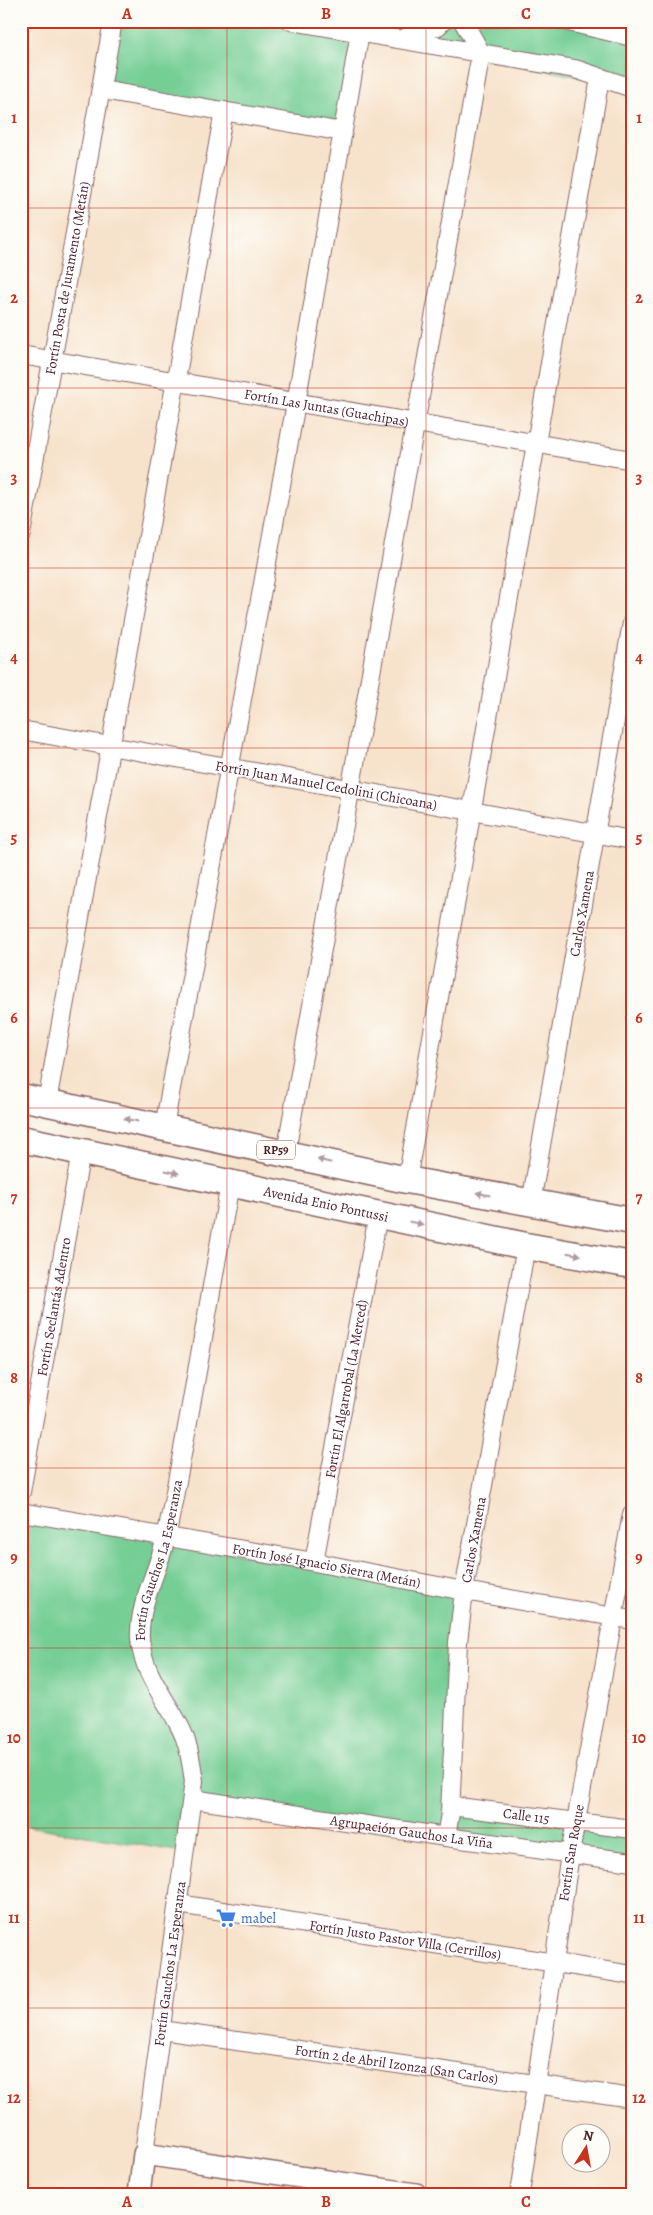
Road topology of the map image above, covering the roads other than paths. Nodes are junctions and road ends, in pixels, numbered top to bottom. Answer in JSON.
{"nodes":[{"id":1,"x":113,"y":21,"type":"edge"},
{"id":2,"x":291,"y":21,"type":"edge"},
{"id":3,"x":443,"y":21,"type":"edge"},
{"id":4,"x":463,"y":21,"type":"edge"},
{"id":5,"x":565,"y":21,"type":"edge"},
{"id":6,"x":360,"y":32,"type":"junction"},
{"id":7,"x":632,"y":37,"type":"edge"},
{"id":8,"x":402,"y":38,"type":"junction"},
{"id":9,"x":481,"y":53,"type":"junction"},
{"id":10,"x":600,"y":78,"type":"junction"},
{"id":11,"x":632,"y":88,"type":"edge"},
{"id":12,"x":102,"y":90,"type":"junction"},
{"id":13,"x":224,"y":111,"type":"junction"},
{"id":14,"x":343,"y":132,"type":"junction"},
{"id":15,"x":21,"y":355,"type":"edge"},
{"id":16,"x":53,"y":360,"type":"junction"},
{"id":17,"x":176,"y":383,"type":"junction"},
{"id":18,"x":296,"y":403,"type":"junction"},
{"id":19,"x":416,"y":424,"type":"junction"},
{"id":20,"x":536,"y":444,"type":"junction"},
{"id":21,"x":632,"y":460,"type":"edge"},
{"id":22,"x":21,"y":534,"type":"edge"},
{"id":23,"x":632,"y":623,"type":"edge"},
{"id":24,"x":21,"y":730,"type":"edge"},
{"id":25,"x":110,"y":745,"type":"junction"},
{"id":26,"x":229,"y":768,"type":"junction"},
{"id":27,"x":352,"y":790,"type":"junction"},
{"id":28,"x":471,"y":811,"type":"junction"},
{"id":29,"x":595,"y":834,"type":"junction"},
{"id":30,"x":632,"y":840,"type":"edge"},
{"id":31,"x":21,"y":1097,"type":"edge"},
{"id":32,"x":47,"y":1102,"type":"junction"},
{"id":33,"x":164,"y":1127,"type":"junction"},
{"id":34,"x":21,"y":1139,"type":"edge"},
{"id":35,"x":81,"y":1152,"type":"junction"},
{"id":36,"x":286,"y":1152,"type":"junction"},
{"id":37,"x":407,"y":1180,"type":"junction"},
{"id":38,"x":230,"y":1184,"type":"junction"},
{"id":39,"x":531,"y":1203,"type":"junction"},
{"id":40,"x":378,"y":1215,"type":"junction"},
{"id":41,"x":632,"y":1221,"type":"edge"},
{"id":42,"x":526,"y":1246,"type":"junction"},
{"id":43,"x":632,"y":1265,"type":"edge"},
{"id":44,"x":21,"y":1492,"type":"edge"},
{"id":45,"x":21,"y":1512,"type":"edge"},
{"id":46,"x":632,"y":1514,"type":"edge"},
{"id":47,"x":167,"y":1536,"type":"junction"},
{"id":48,"x":314,"y":1562,"type":"junction"},
{"id":49,"x":464,"y":1591,"type":"junction"},
{"id":50,"x":614,"y":1616,"type":"junction"},
{"id":51,"x":632,"y":1620,"type":"edge"},
{"id":52,"x":192,"y":1799,"type":"junction"},
{"id":53,"x":451,"y":1806,"type":"junction"},
{"id":54,"x":576,"y":1821,"type":"junction"},
{"id":55,"x":632,"y":1829,"type":"edge"},
{"id":56,"x":446,"y":1838,"type":"junction"},
{"id":57,"x":570,"y":1854,"type":"junction"},
{"id":58,"x":632,"y":1862,"type":"edge"},
{"id":59,"x":178,"y":1904,"type":"junction"},
{"id":60,"x":553,"y":1962,"type":"junction"},
{"id":61,"x":632,"y":1975,"type":"edge"},
{"id":62,"x":160,"y":2030,"type":"junction"},
{"id":63,"x":536,"y":2083,"type":"junction"},
{"id":64,"x":632,"y":2098,"type":"edge"},
{"id":65,"x":144,"y":2154,"type":"junction"},
{"id":66,"x":139,"y":2194,"type":"edge"},
{"id":67,"x":416,"y":2194,"type":"edge"},
{"id":68,"x":520,"y":2194,"type":"edge"}],
"edges":[{"from":1,"to":12,"type":"street","name":"Fortín Posta de Juramento (Metán)"},
{"from":2,"to":6,"type":"street"},
{"from":3,"to":8,"type":"street"},
{"from":4,"to":9,"type":"street"},
{"from":5,"to":7,"type":"street"},
{"from":6,"to":8,"type":"street"},
{"from":6,"to":14,"type":"street"},
{"from":8,"to":9,"type":"street"},
{"from":9,"to":10,"type":"street"},
{"from":9,"to":19,"type":"street"},
{"from":10,"to":11,"type":"street"},
{"from":10,"to":20,"type":"street"},
{"from":12,"to":13,"type":"street"},
{"from":12,"to":16,"type":"street","name":"Fortín Posta de Juramento (Metán)"},
{"from":13,"to":14,"type":"street"},
{"from":13,"to":17,"type":"street"},
{"from":14,"to":18,"type":"street"},
{"from":15,"to":16,"type":"street","name":"Fortín Las Juntas (Guachipas)"},
{"from":16,"to":17,"type":"street","name":"Fortín Las Juntas (Guachipas)"},
{"from":16,"to":22,"type":"street","name":"Fortín Posta de Juramento (Metán)"},
{"from":17,"to":18,"type":"street","name":"Fortín Las Juntas (Guachipas)"},
{"from":17,"to":25,"type":"street"},
{"from":18,"to":19,"type":"street","name":"Fortín Las Juntas (Guachipas)"},
{"from":18,"to":26,"type":"street"},
{"from":19,"to":20,"type":"street","name":"Fortín Las Juntas (Guachipas)"},
{"from":19,"to":27,"type":"street"},
{"from":20,"to":21,"type":"street","name":"Fortín Las Juntas (Guachipas)"},
{"from":20,"to":28,"type":"street"},
{"from":23,"to":29,"type":"street","name":"Carlos Xamena"},
{"from":24,"to":25,"type":"street","name":"Fortín Juan Manuel Cedolini (Chicoana)"},
{"from":25,"to":26,"type":"street","name":"Fortín Juan Manuel Cedolini (Chicoana)"},
{"from":25,"to":32,"type":"street"},
{"from":26,"to":27,"type":"street","name":"Fortín Juan Manuel Cedolini (Chicoana)"},
{"from":26,"to":33,"type":"street"},
{"from":27,"to":28,"type":"street","name":"Fortín Juan Manuel Cedolini (Chicoana)"},
{"from":27,"to":36,"type":"street"},
{"from":28,"to":29,"type":"street","name":"Fortín Juan Manuel Cedolini (Chicoana)"},
{"from":28,"to":37,"type":"street"},
{"from":29,"to":30,"type":"street","name":"Fortín Juan Manuel Cedolini (Chicoana)"},
{"from":29,"to":39,"type":"street","name":"Carlos Xamena"},
{"from":31,"to":32,"type":"main road","number":"RP59"},
{"from":33,"to":32,"type":"main road","number":"RP59","one_way":true},
{"from":33,"to":36,"type":"main road","number":"RP59"},
{"from":34,"to":35,"type":"main road","name":"Avenida Enio Pontussi"},
{"from":35,"to":38,"type":"main road","name":"Avenida Enio Pontussi","one_way":true},
{"from":35,"to":44,"type":"street","name":"Fortín Seclantás Adentro"},
{"from":37,"to":36,"type":"main road","number":"RP59","one_way":true},
{"from":39,"to":37,"type":"main road","number":"RP59","one_way":true},
{"from":38,"to":40,"type":"main road","name":"Avenida Enio Pontussi"},
{"from":38,"to":47,"type":"street","name":"Fortín Gauchos La Esperanza"},
{"from":39,"to":41,"type":"main road","number":"RP59"},
{"from":40,"to":42,"type":"main road","name":"Avenida Enio Pontussi","one_way":true},
{"from":40,"to":48,"type":"street","name":"Fortín El Algarrobal (La Merced)"},
{"from":42,"to":43,"type":"main road","name":"Avenida Enio Pontussi","one_way":true},
{"from":42,"to":49,"type":"street","name":"Carlos Xamena"},
{"from":45,"to":47,"type":"street","name":"Fortín José Ignacio Sierra (Metán)"},
{"from":46,"to":50,"type":"street","name":"Fortín San Roque"},
{"from":47,"to":48,"type":"street","name":"Fortín José Ignacio Sierra (Metán)"},
{"from":47,"to":52,"type":"street","name":"Fortín Gauchos La Esperanza"},
{"from":48,"to":49,"type":"street","name":"Fortín José Ignacio Sierra (Metán)"},
{"from":49,"to":50,"type":"street","name":"Fortín José Ignacio Sierra (Metán)"},
{"from":49,"to":53,"type":"street","name":"Carlos Xamena"},
{"from":50,"to":51,"type":"street","name":"Fortín José Ignacio Sierra (Metán)"},
{"from":50,"to":54,"type":"street","name":"Fortín San Roque"},
{"from":52,"to":56,"type":"street","name":"Agrupación Gauchos La Viña"},
{"from":52,"to":59,"type":"street","name":"Fortín Gauchos La Esperanza"},
{"from":53,"to":54,"type":"street","name":"Calle 115"},
{"from":53,"to":56,"type":"street","name":"Carlos Xamena"},
{"from":54,"to":55,"type":"street","name":"Calle 115"},
{"from":54,"to":57,"type":"street","name":"Fortín San Roque"},
{"from":56,"to":57,"type":"street","name":"Agrupación Gauchos La Viña"},
{"from":57,"to":58,"type":"street","name":"Agrupación Gauchos La Viña"},
{"from":57,"to":60,"type":"street","name":"Fortín San Roque"},
{"from":59,"to":60,"type":"street","name":"Fortín Justo Pastor Villa (Cerrillos)"},
{"from":59,"to":62,"type":"street","name":"Fortín Gauchos La Esperanza"},
{"from":60,"to":61,"type":"street","name":"Fortín Justo Pastor Villa (Cerrillos)"},
{"from":60,"to":63,"type":"street","name":"Fortín San Roque"},
{"from":62,"to":63,"type":"street","name":"Fortín 2 de Abril Izonza (San Carlos)"},
{"from":62,"to":65,"type":"street","name":"Fortín Gauchos La Esperanza"},
{"from":63,"to":64,"type":"street","name":"Fortín 2 de Abril Izonza (San Carlos)"},
{"from":63,"to":68,"type":"street","name":"Fortín San Roque"},
{"from":65,"to":66,"type":"street","name":"Fortín Gauchos La Esperanza"},
{"from":65,"to":67,"type":"street"}]}
